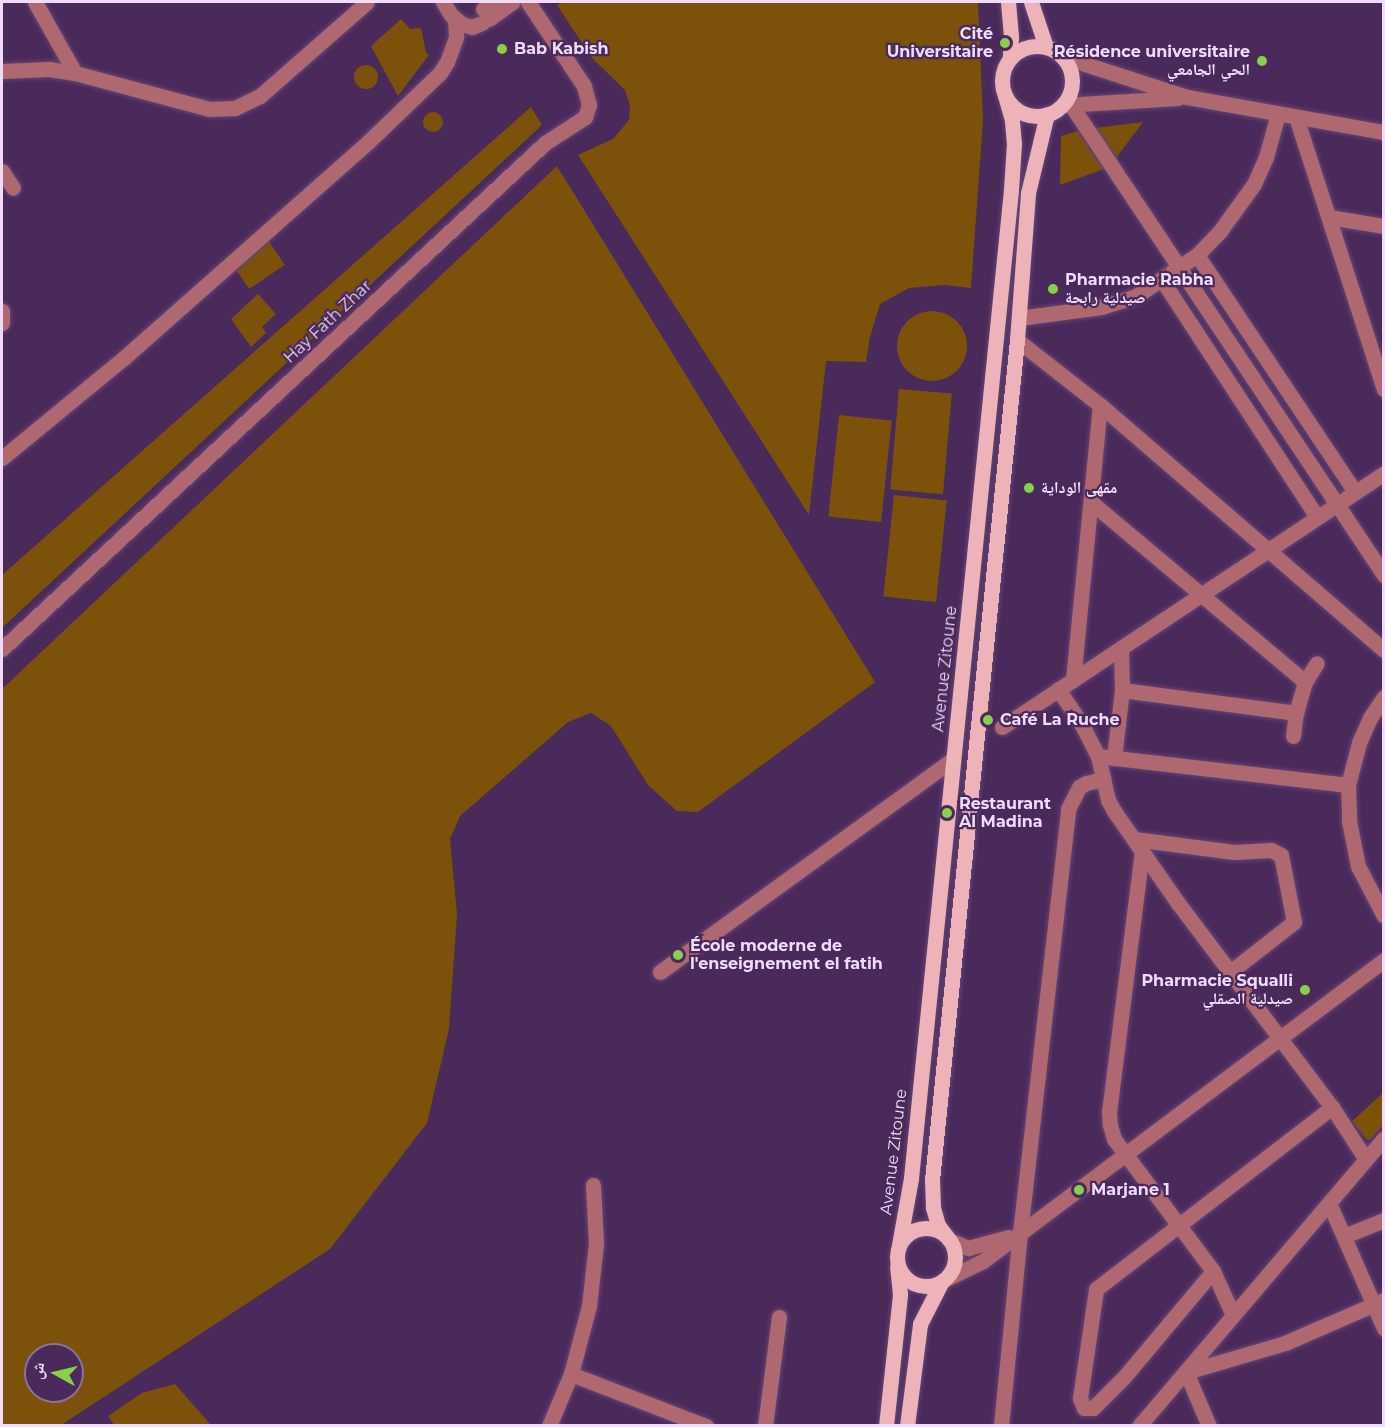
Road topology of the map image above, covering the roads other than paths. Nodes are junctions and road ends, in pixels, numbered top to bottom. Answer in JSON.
{"nodes":[{"id":1,"x":35,"y":2,"type":"edge"},
{"id":2,"x":367,"y":2,"type":"edge"},
{"id":3,"x":443,"y":2,"type":"edge"},
{"id":4,"x":506,"y":2,"type":"edge"},
{"id":5,"x":512,"y":2,"type":"edge"},
{"id":6,"x":528,"y":2,"type":"edge"},
{"id":7,"x":1008,"y":2,"type":"edge"},
{"id":8,"x":1031,"y":2,"type":"edge"},
{"id":9,"x":483,"y":16,"type":"junction"},
{"id":10,"x":455,"y":19,"type":"junction"},
{"id":11,"x":1046,"y":47,"type":"junction"},
{"id":12,"x":1063,"y":57,"type":"junction"},
{"id":13,"x":1010,"y":58,"type":"junction"},
{"id":14,"x":2,"y":70,"type":"edge"},
{"id":15,"x":75,"y":73,"type":"junction"},
{"id":16,"x":1005,"y":96,"type":"junction"},
{"id":17,"x":1187,"y":97,"type":"junction"},
{"id":18,"x":1067,"y":105,"type":"junction"},
{"id":19,"x":1047,"y":114,"type":"junction"},
{"id":20,"x":1278,"y":114,"type":"junction"},
{"id":21,"x":1296,"y":117,"type":"junction"},
{"id":22,"x":1383,"y":132,"type":"edge"},
{"id":23,"x":2,"y":171,"type":"edge"},
{"id":24,"x":13,"y":188,"type":"dead end"},
{"id":25,"x":1329,"y":217,"type":"junction"},
{"id":26,"x":1383,"y":226,"type":"edge"},
{"id":27,"x":1197,"y":255,"type":"junction"},
{"id":28,"x":1179,"y":269,"type":"junction"},
{"id":29,"x":1162,"y":280,"type":"junction"},
{"id":30,"x":2,"y":311,"type":"edge"},
{"id":31,"x":1019,"y":318,"type":"junction"},
{"id":32,"x":2,"y":323,"type":"edge"},
{"id":33,"x":1017,"y":340,"type":"junction"},
{"id":34,"x":1383,"y":389,"type":"edge"},
{"id":35,"x":1100,"y":405,"type":"junction"},
{"id":36,"x":2,"y":458,"type":"edge"},
{"id":37,"x":1383,"y":473,"type":"edge"},
{"id":38,"x":1355,"y":492,"type":"junction"},
{"id":39,"x":1092,"y":503,"type":"junction"},
{"id":40,"x":1336,"y":505,"type":"junction"},
{"id":41,"x":1317,"y":517,"type":"junction"},
{"id":42,"x":1268,"y":549,"type":"junction"},
{"id":43,"x":1383,"y":575,"type":"edge"},
{"id":44,"x":1201,"y":594,"type":"junction"},
{"id":45,"x":1121,"y":648,"type":"junction"},
{"id":46,"x":2,"y":649,"type":"edge"},
{"id":47,"x":1383,"y":650,"type":"edge"},
{"id":48,"x":1317,"y":663,"type":"dead end"},
{"id":49,"x":1073,"y":680,"type":"junction"},
{"id":50,"x":1305,"y":682,"type":"junction"},
{"id":51,"x":1058,"y":690,"type":"junction"},
{"id":52,"x":1122,"y":690,"type":"junction"},
{"id":53,"x":1383,"y":697,"type":"edge"},
{"id":54,"x":1296,"y":712,"type":"junction"},
{"id":55,"x":1002,"y":727,"type":"dead end"},
{"id":56,"x":1293,"y":736,"type":"dead end"},
{"id":57,"x":1098,"y":756,"type":"junction"},
{"id":58,"x":1114,"y":758,"type":"junction"},
{"id":59,"x":953,"y":759,"type":"junction"},
{"id":60,"x":1104,"y":779,"type":"junction"},
{"id":61,"x":1348,"y":785,"type":"junction"},
{"id":62,"x":1138,"y":845,"type":"junction"},
{"id":63,"x":1383,"y":916,"type":"edge"},
{"id":64,"x":1383,"y":960,"type":"edge"},
{"id":65,"x":660,"y":972,"type":"dead end"},
{"id":66,"x":1230,"y":972,"type":"junction"},
{"id":67,"x":1280,"y":1039,"type":"junction"},
{"id":68,"x":1332,"y":1107,"type":"junction"},
{"id":69,"x":1383,"y":1138,"type":"edge"},
{"id":70,"x":1127,"y":1155,"type":"junction"},
{"id":71,"x":1365,"y":1158,"type":"junction"},
{"id":72,"x":593,"y":1185,"type":"dead end"},
{"id":73,"x":1329,"y":1203,"type":"junction"},
{"id":74,"x":1383,"y":1220,"type":"edge"},
{"id":75,"x":1179,"y":1227,"type":"junction"},
{"id":76,"x":1020,"y":1233,"type":"junction"},
{"id":77,"x":1344,"y":1236,"type":"junction"},
{"id":78,"x":948,"y":1238,"type":"junction"},
{"id":79,"x":899,"y":1245,"type":"junction"},
{"id":80,"x":897,"y":1264,"type":"junction"},
{"id":81,"x":1213,"y":1271,"type":"junction"},
{"id":82,"x":942,"y":1281,"type":"junction"},
{"id":83,"x":1378,"y":1302,"type":"edge"},
{"id":84,"x":1233,"y":1315,"type":"junction"},
{"id":85,"x":779,"y":1317,"type":"dead end"},
{"id":86,"x":1383,"y":1328,"type":"edge"},
{"id":87,"x":1186,"y":1372,"type":"junction"},
{"id":88,"x":571,"y":1374,"type":"junction"},
{"id":89,"x":549,"y":1425,"type":"edge"},
{"id":90,"x":706,"y":1425,"type":"edge"},
{"id":91,"x":765,"y":1425,"type":"edge"},
{"id":92,"x":886,"y":1425,"type":"edge"},
{"id":93,"x":907,"y":1425,"type":"edge"},
{"id":94,"x":1001,"y":1425,"type":"edge"},
{"id":95,"x":1139,"y":1425,"type":"edge"},
{"id":96,"x":1209,"y":1425,"type":"edge"}],
"edges":[{"from":1,"to":15,"type":"street"},
{"from":2,"to":15,"type":"street"},
{"from":3,"to":10,"type":"street"},
{"from":4,"to":9,"type":"street"},
{"from":5,"to":9,"type":"street"},
{"from":6,"to":46,"type":"street","name":"Hay Fath Zhar"},
{"from":7,"to":13,"type":"main road"},
{"from":8,"to":11,"type":"main road"},
{"from":9,"to":10,"type":"street"},
{"from":10,"to":36,"type":"street"},
{"from":11,"to":12,"type":"main road"},
{"from":11,"to":13,"type":"main road"},
{"from":12,"to":17,"type":"street"},
{"from":12,"to":18,"type":"main road"},
{"from":13,"to":16,"type":"main road"},
{"from":14,"to":15,"type":"street"},
{"from":16,"to":19,"type":"main road"},
{"from":16,"to":59,"type":"main road","name":"Avenue Zitoune"},
{"from":17,"to":18,"type":"street"},
{"from":17,"to":20,"type":"street"},
{"from":18,"to":19,"type":"main road"},
{"from":18,"to":28,"type":"street"},
{"from":19,"to":31,"type":"main road"},
{"from":20,"to":21,"type":"street"},
{"from":20,"to":27,"type":"street"},
{"from":21,"to":22,"type":"street"},
{"from":21,"to":25,"type":"street"},
{"from":23,"to":24,"type":"street"},
{"from":25,"to":26,"type":"street"},
{"from":25,"to":34,"type":"street"},
{"from":27,"to":28,"type":"street"},
{"from":27,"to":38,"type":"street"},
{"from":28,"to":29,"type":"street"},
{"from":28,"to":40,"type":"street"},
{"from":29,"to":31,"type":"street"},
{"from":29,"to":41,"type":"street"},
{"from":30,"to":32,"type":"street"},
{"from":31,"to":33,"type":"main road"},
{"from":33,"to":35,"type":"street"},
{"from":33,"to":78,"type":"main road"},
{"from":35,"to":39,"type":"street"},
{"from":35,"to":42,"type":"street"},
{"from":37,"to":38,"type":"street"},
{"from":38,"to":40,"type":"street"},
{"from":39,"to":44,"type":"street"},
{"from":39,"to":49,"type":"street"},
{"from":40,"to":41,"type":"street"},
{"from":40,"to":43,"type":"street"},
{"from":41,"to":42,"type":"street"},
{"from":42,"to":44,"type":"street"},
{"from":42,"to":47,"type":"street"},
{"from":44,"to":45,"type":"street"},
{"from":44,"to":50,"type":"street"},
{"from":45,"to":49,"type":"street"},
{"from":45,"to":52,"type":"street"},
{"from":48,"to":50,"type":"street"},
{"from":49,"to":51,"type":"street"},
{"from":50,"to":54,"type":"street"},
{"from":51,"to":55,"type":"street"},
{"from":51,"to":57,"type":"street"},
{"from":52,"to":54,"type":"street"},
{"from":52,"to":58,"type":"street"},
{"from":53,"to":61,"type":"street"},
{"from":54,"to":56,"type":"street"},
{"from":57,"to":58,"type":"street"},
{"from":57,"to":60,"type":"street"},
{"from":58,"to":61,"type":"street"},
{"from":59,"to":65,"type":"street"},
{"from":59,"to":79,"type":"main road","name":"Avenue Zitoune"},
{"from":60,"to":62,"type":"street"},
{"from":60,"to":76,"type":"street"},
{"from":61,"to":63,"type":"street"},
{"from":62,"to":66,"type":"street"},
{"from":62,"to":66,"type":"street"},
{"from":62,"to":70,"type":"street"},
{"from":64,"to":67,"type":"street"},
{"from":66,"to":67,"type":"street"},
{"from":67,"to":68,"type":"street"},
{"from":67,"to":70,"type":"street"},
{"from":68,"to":71,"type":"street"},
{"from":68,"to":75,"type":"street"},
{"from":69,"to":71,"type":"street"},
{"from":70,"to":75,"type":"street"},
{"from":70,"to":76,"type":"street"},
{"from":71,"to":73,"type":"street"},
{"from":72,"to":88,"type":"street"},
{"from":73,"to":77,"type":"street"},
{"from":73,"to":84,"type":"street"},
{"from":74,"to":77,"type":"street"},
{"from":75,"to":81,"type":"street"},
{"from":75,"to":81,"type":"street"},
{"from":76,"to":78,"type":"street"},
{"from":76,"to":82,"type":"street"},
{"from":76,"to":94,"type":"street"},
{"from":77,"to":83,"type":"street"},
{"from":78,"to":79,"type":"main road"},
{"from":78,"to":82,"type":"main road"},
{"from":79,"to":80,"type":"main road"},
{"from":80,"to":82,"type":"main road"},
{"from":80,"to":92,"type":"main road"},
{"from":81,"to":84,"type":"street"},
{"from":82,"to":93,"type":"main road"},
{"from":83,"to":86,"type":"street"},
{"from":83,"to":87,"type":"street"},
{"from":84,"to":87,"type":"street"},
{"from":85,"to":91,"type":"street"},
{"from":87,"to":95,"type":"street"},
{"from":87,"to":96,"type":"street"},
{"from":88,"to":89,"type":"street"},
{"from":88,"to":90,"type":"street"}]}
